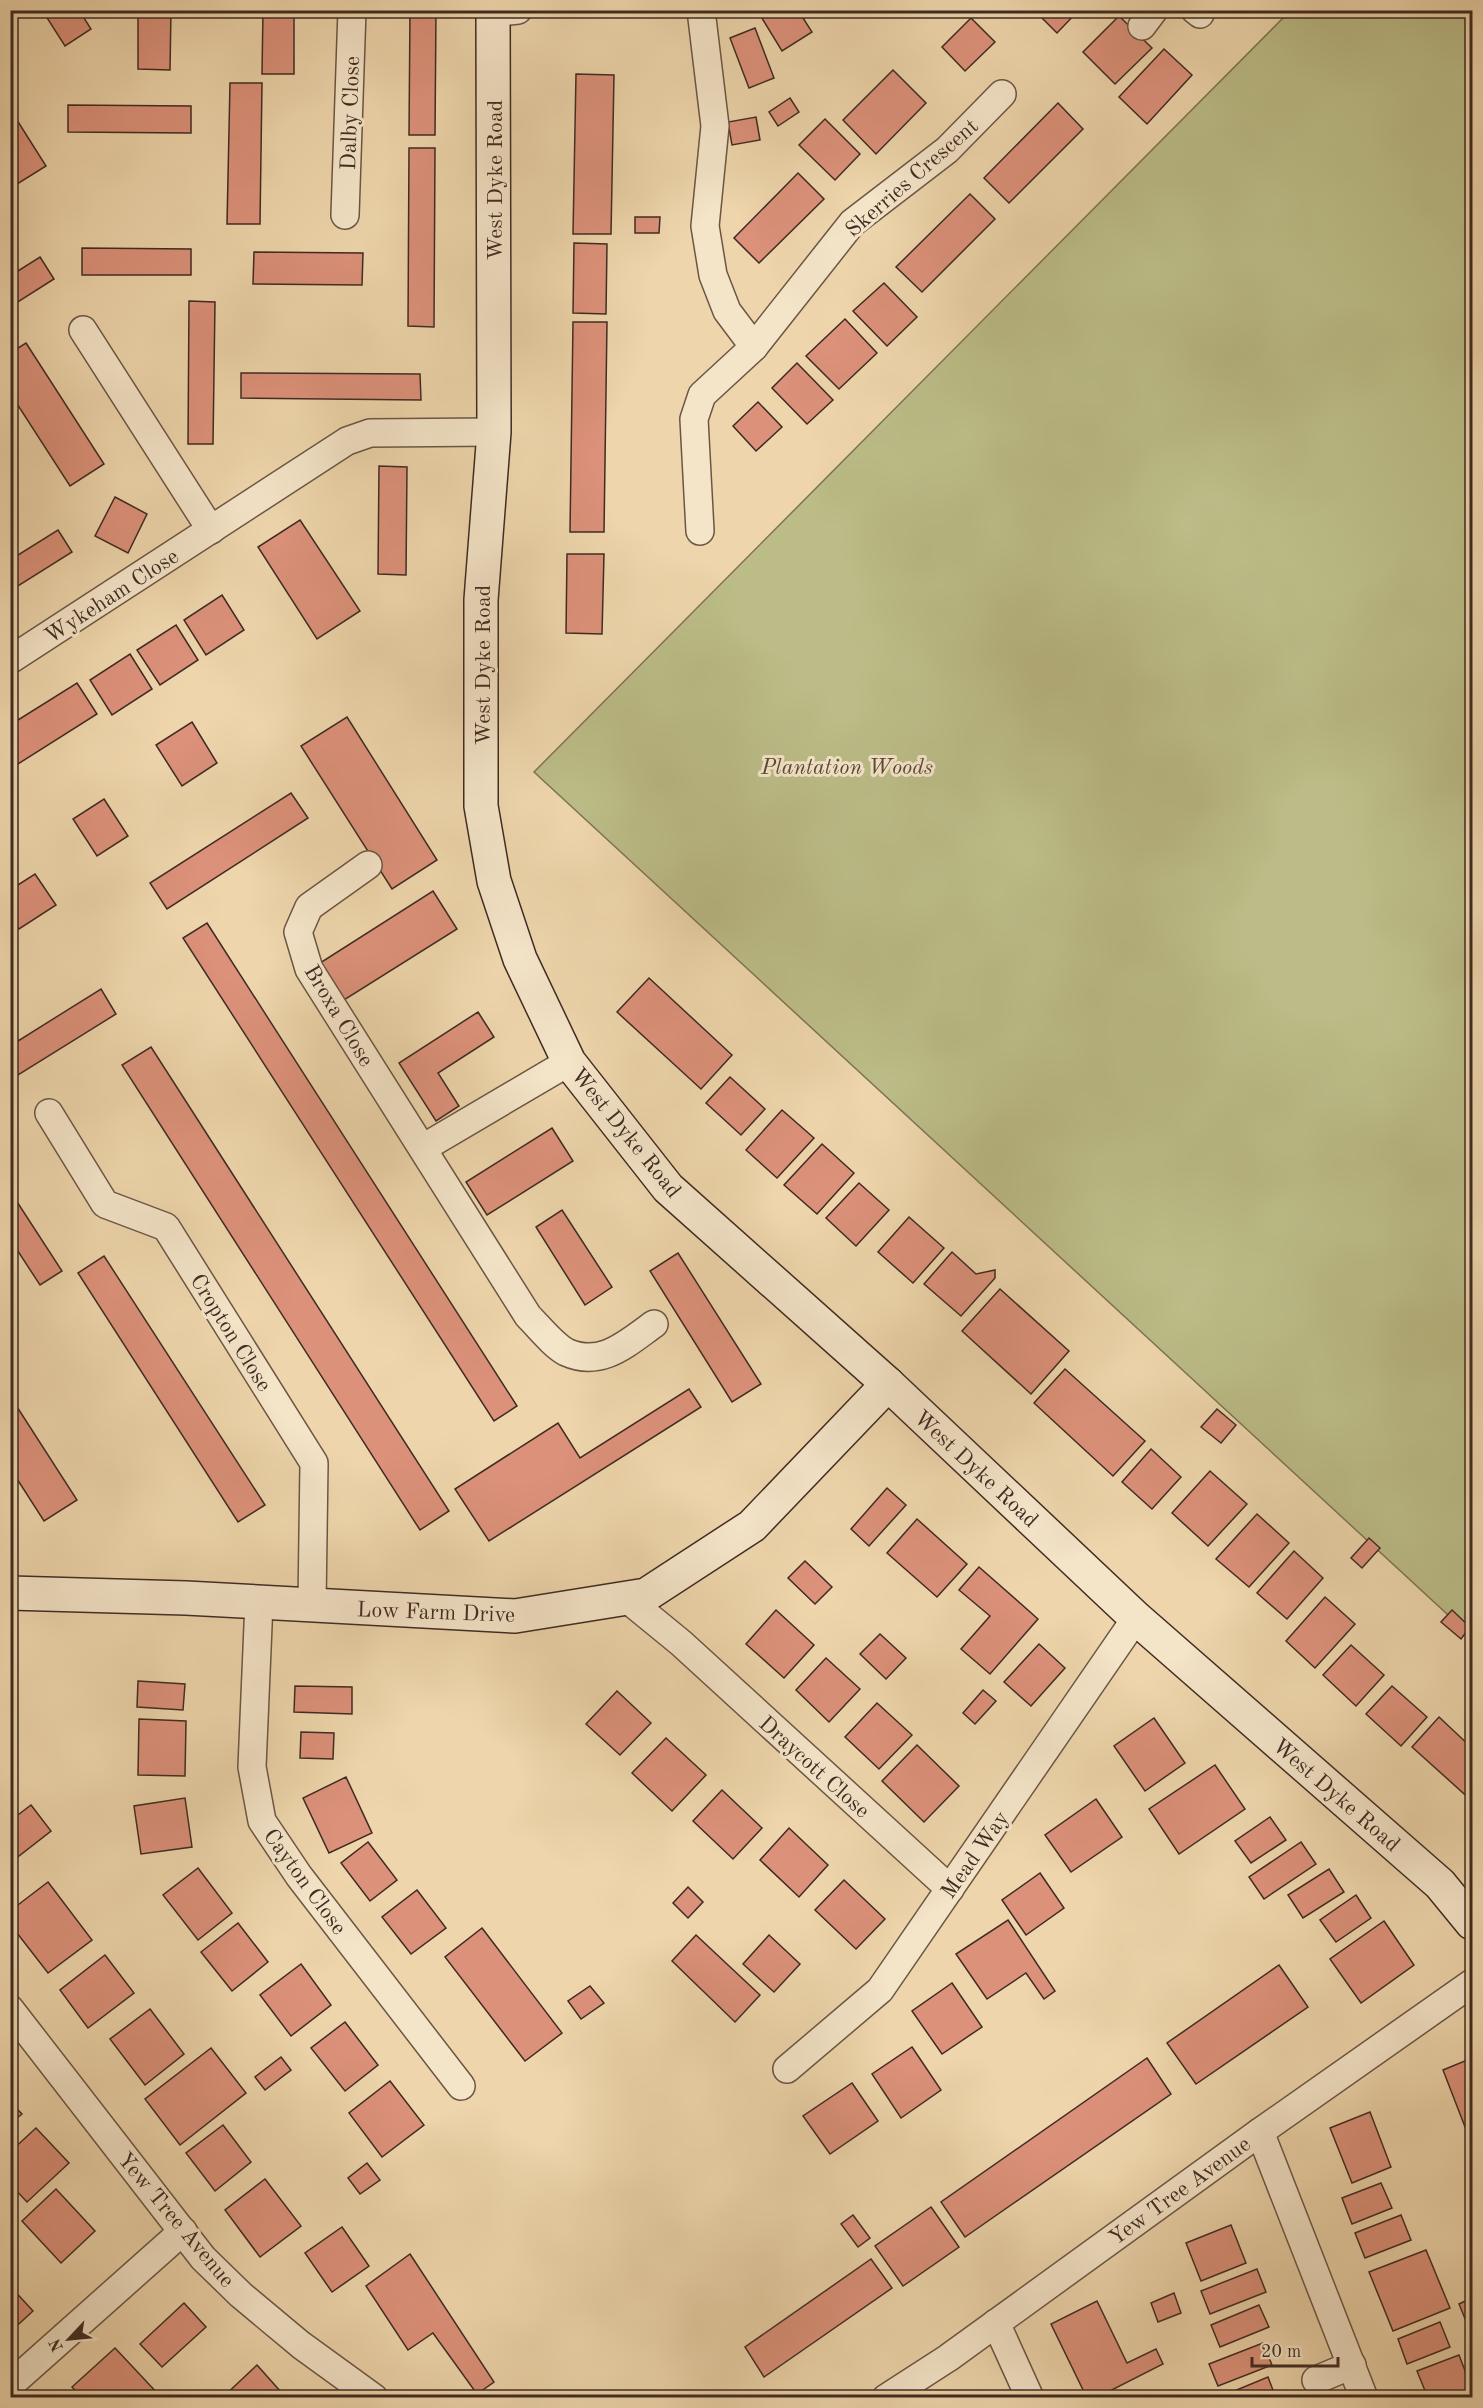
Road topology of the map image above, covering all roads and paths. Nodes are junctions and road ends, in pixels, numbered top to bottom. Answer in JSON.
{"nodes":[{"id":1,"x":352,"y":10,"type":"edge"},
{"id":2,"x":701,"y":10,"type":"edge"},
{"id":3,"x":502,"y":12,"type":"edge"},
{"id":4,"x":1002,"y":94,"type":"dead end"},
{"id":5,"x":345,"y":215,"type":"dead end"},
{"id":6,"x":83,"y":330,"type":"dead end"},
{"id":7,"x":754,"y":346,"type":"junction"},
{"id":8,"x":494,"y":432,"type":"junction"},
{"id":9,"x":211,"y":530,"type":"junction"},
{"id":10,"x":700,"y":531,"type":"dead end"},
{"id":11,"x":10,"y":660,"type":"edge"},
{"id":12,"x":368,"y":865,"type":"dead end"},
{"id":13,"x":570,"y":1062,"type":"junction"},
{"id":14,"x":48,"y":1113,"type":"dead end"},
{"id":15,"x":423,"y":1148,"type":"junction"},
{"id":16,"x":654,"y":1324,"type":"dead end"},
{"id":17,"x":888,"y":1384,"type":"junction"},
{"id":18,"x":10,"y":1593,"type":"edge"},
{"id":19,"x":626,"y":1598,"type":"junction"},
{"id":20,"x":259,"y":1602,"type":"junction"},
{"id":21,"x":312,"y":1605,"type":"junction"},
{"id":22,"x":1136,"y":1618,"type":"junction"},
{"id":23,"x":950,"y":1889,"type":"junction"},
{"id":24,"x":1473,"y":1923,"type":"edge"},
{"id":25,"x":1473,"y":1983,"type":"edge"},
{"id":26,"x":10,"y":2009,"type":"edge"},
{"id":27,"x":787,"y":2069,"type":"dead end"},
{"id":28,"x":461,"y":2086,"type":"dead end"},
{"id":29,"x":1260,"y":2132,"type":"junction"},
{"id":30,"x":183,"y":2231,"type":"junction"},
{"id":31,"x":996,"y":2323,"type":"junction"},
{"id":32,"x":1352,"y":2365,"type":"junction"},
{"id":33,"x":1316,"y":2380,"type":"dead end"},
{"id":34,"x":10,"y":2385,"type":"edge"},
{"id":35,"x":374,"y":2397,"type":"edge"},
{"id":36,"x":886,"y":2397,"type":"edge"},
{"id":37,"x":1030,"y":2397,"type":"edge"},
{"id":38,"x":1364,"y":2397,"type":"edge"}],
"edges":[{"from":1,"to":5,"type":"street","name":"Dalby Close"},
{"from":2,"to":7,"type":"street"},
{"from":3,"to":8,"type":"street","name":"West Dyke Road"},
{"from":4,"to":7,"type":"street","name":"Skerries Crescent"},
{"from":6,"to":9,"type":"street"},
{"from":7,"to":10,"type":"street","name":"Skerries Crescent"},
{"from":8,"to":9,"type":"street","name":"Wykeham Close"},
{"from":8,"to":13,"type":"street","name":"West Dyke Road"},
{"from":9,"to":11,"type":"street","name":"Wykeham Close"},
{"from":12,"to":15,"type":"street","name":"Broxa Close"},
{"from":13,"to":15,"type":"street"},
{"from":13,"to":17,"type":"street","name":"West Dyke Road"},
{"from":14,"to":21,"type":"street","name":"Cropton Close"},
{"from":15,"to":16,"type":"street","name":"Broxa Close"},
{"from":17,"to":19,"type":"street","name":"Low Farm Drive"},
{"from":17,"to":22,"type":"street","name":"West Dyke Road"},
{"from":18,"to":20,"type":"street","name":"Low Farm Drive"},
{"from":19,"to":21,"type":"street","name":"Low Farm Drive"},
{"from":19,"to":23,"type":"street","name":"Draycott Close"},
{"from":20,"to":21,"type":"street","name":"Low Farm Drive"},
{"from":20,"to":28,"type":"street","name":"Cayton Close"},
{"from":22,"to":23,"type":"street","name":"Mead Way"},
{"from":22,"to":24,"type":"street","name":"West Dyke Road"},
{"from":23,"to":27,"type":"street","name":"Mead Way"},
{"from":25,"to":29,"type":"street","name":"Yew Tree Avenue"},
{"from":26,"to":30,"type":"street","name":"Yew Tree Avenue"},
{"from":29,"to":31,"type":"street","name":"Yew Tree Avenue"},
{"from":29,"to":32,"type":"street"},
{"from":30,"to":34,"type":"street"},
{"from":30,"to":35,"type":"street","name":"Yew Tree Avenue"},
{"from":31,"to":36,"type":"street","name":"Yew Tree Avenue"},
{"from":31,"to":37,"type":"street"},
{"from":32,"to":33,"type":"street"},
{"from":32,"to":38,"type":"street"}]}
